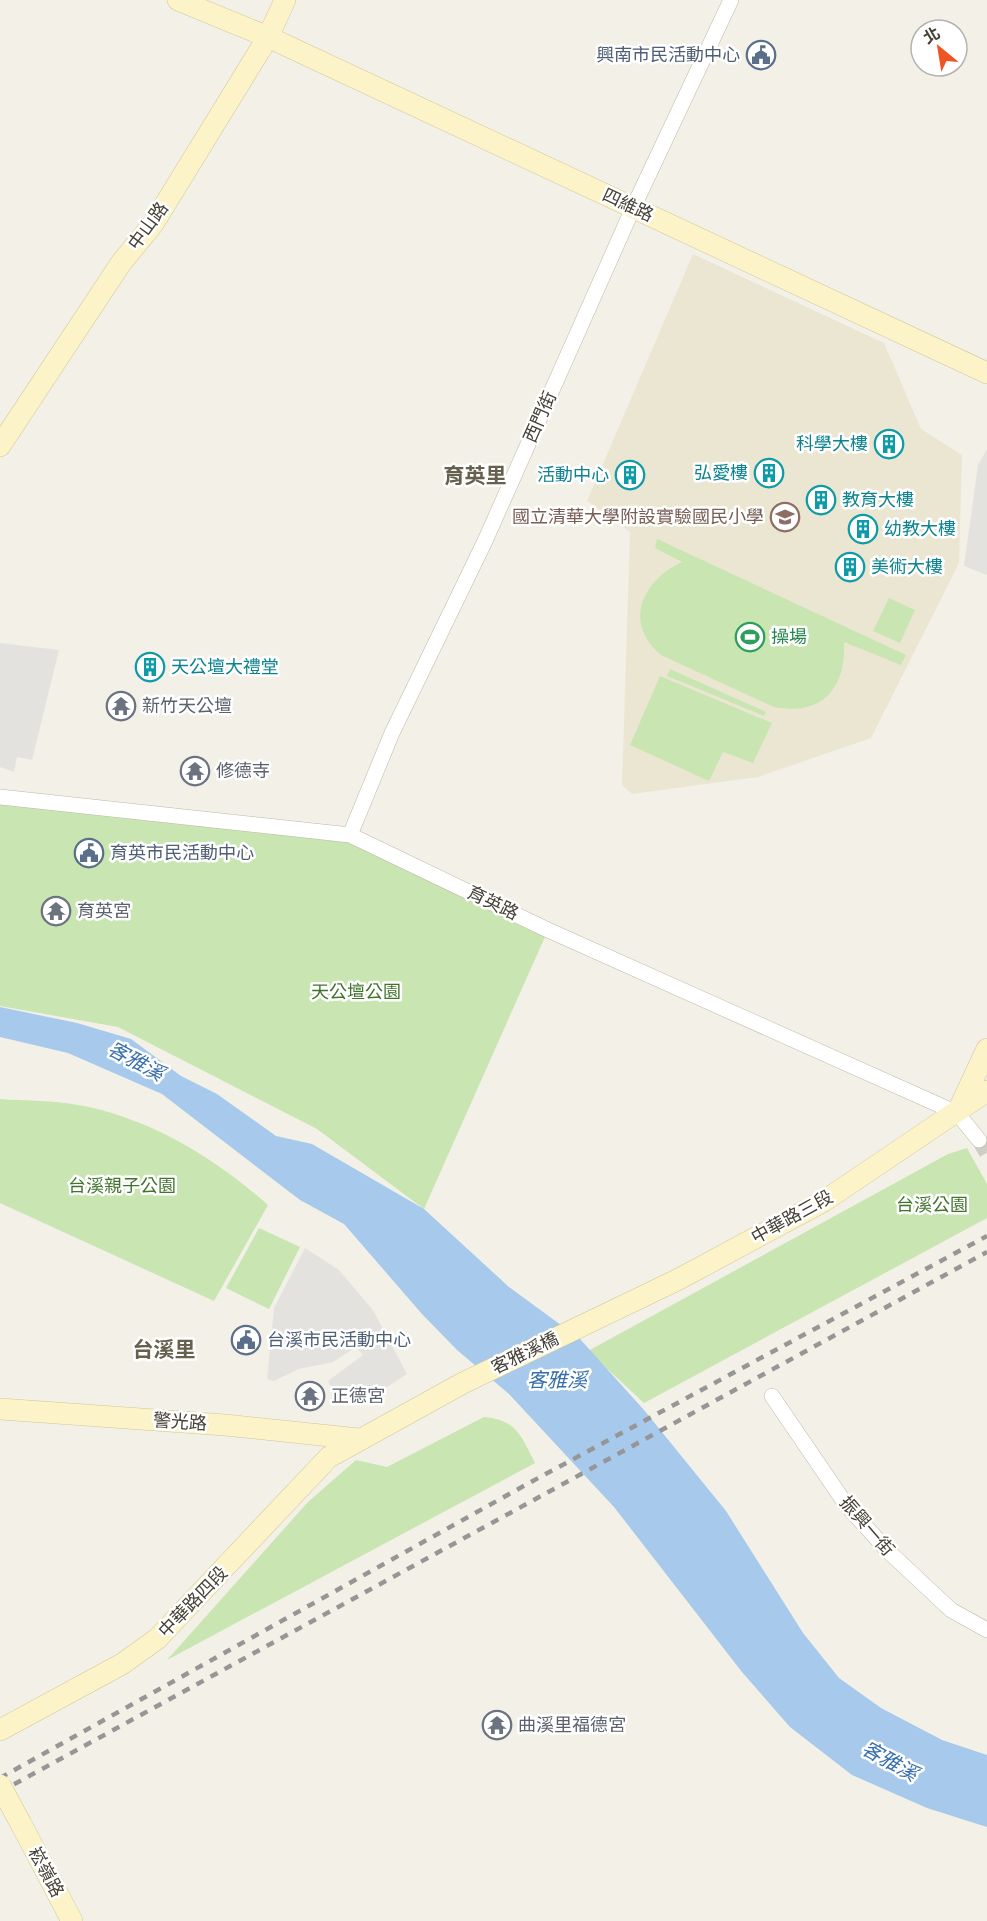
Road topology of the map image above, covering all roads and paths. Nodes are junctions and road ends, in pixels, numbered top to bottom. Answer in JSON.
{"nodes":[{"id":1,"x":178,"y":0,"type":"edge"},
{"id":2,"x":285,"y":0,"type":"edge"},
{"id":3,"x":731,"y":0,"type":"edge"},
{"id":4,"x":268,"y":37,"type":"junction"},
{"id":5,"x":633,"y":208,"type":"junction"},
{"id":6,"x":987,"y":373,"type":"edge"},
{"id":7,"x":0,"y":446,"type":"edge"},
{"id":8,"x":0,"y":798,"type":"edge"},
{"id":9,"x":351,"y":835,"type":"junction"},
{"id":10,"x":986,"y":1054,"type":"edge"},
{"id":11,"x":987,"y":1091,"type":"edge"},
{"id":12,"x":957,"y":1113,"type":"junction"},
{"id":13,"x":979,"y":1140,"type":"tunnel mouth"},
{"id":14,"x":586,"y":1323,"type":"joint"},
{"id":15,"x":772,"y":1396,"type":"dead end"},
{"id":16,"x":0,"y":1409,"type":"edge"},
{"id":17,"x":359,"y":1439,"type":"junction"},
{"id":18,"x":987,"y":1630,"type":"edge"},
{"id":19,"x":0,"y":1730,"type":"edge"},
{"id":20,"x":0,"y":1785,"type":"edge"},
{"id":21,"x":72,"y":1921,"type":"edge"}],
"edges":[{"from":1,"to":4,"type":"street","name":"四維路"},
{"from":2,"to":4,"type":"street","name":"中山路"},
{"from":3,"to":5,"type":"street","name":"西門街"},
{"from":4,"to":5,"type":"street","name":"四維路"},
{"from":4,"to":7,"type":"street","name":"中山路"},
{"from":5,"to":6,"type":"street","name":"四維路"},
{"from":5,"to":9,"type":"street","name":"西門街"},
{"from":8,"to":9,"type":"street","name":"育英路"},
{"from":9,"to":12,"type":"street","name":"育英路"},
{"from":10,"to":12,"type":"street"},
{"from":11,"to":12,"type":"street","name":"中華路三段"},
{"from":12,"to":13,"type":"street"},
{"from":12,"to":14,"type":"street","name":"中華路三段"},
{"from":14,"to":17,"type":"street","name":"客雅溪橋"},
{"from":15,"to":18,"type":"street","name":"振興一街"},
{"from":16,"to":17,"type":"street","name":"警光路"},
{"from":17,"to":19,"type":"street","name":"中華路四段"},
{"from":20,"to":21,"type":"street","name":"崧嶺路","bridge":true}]}
